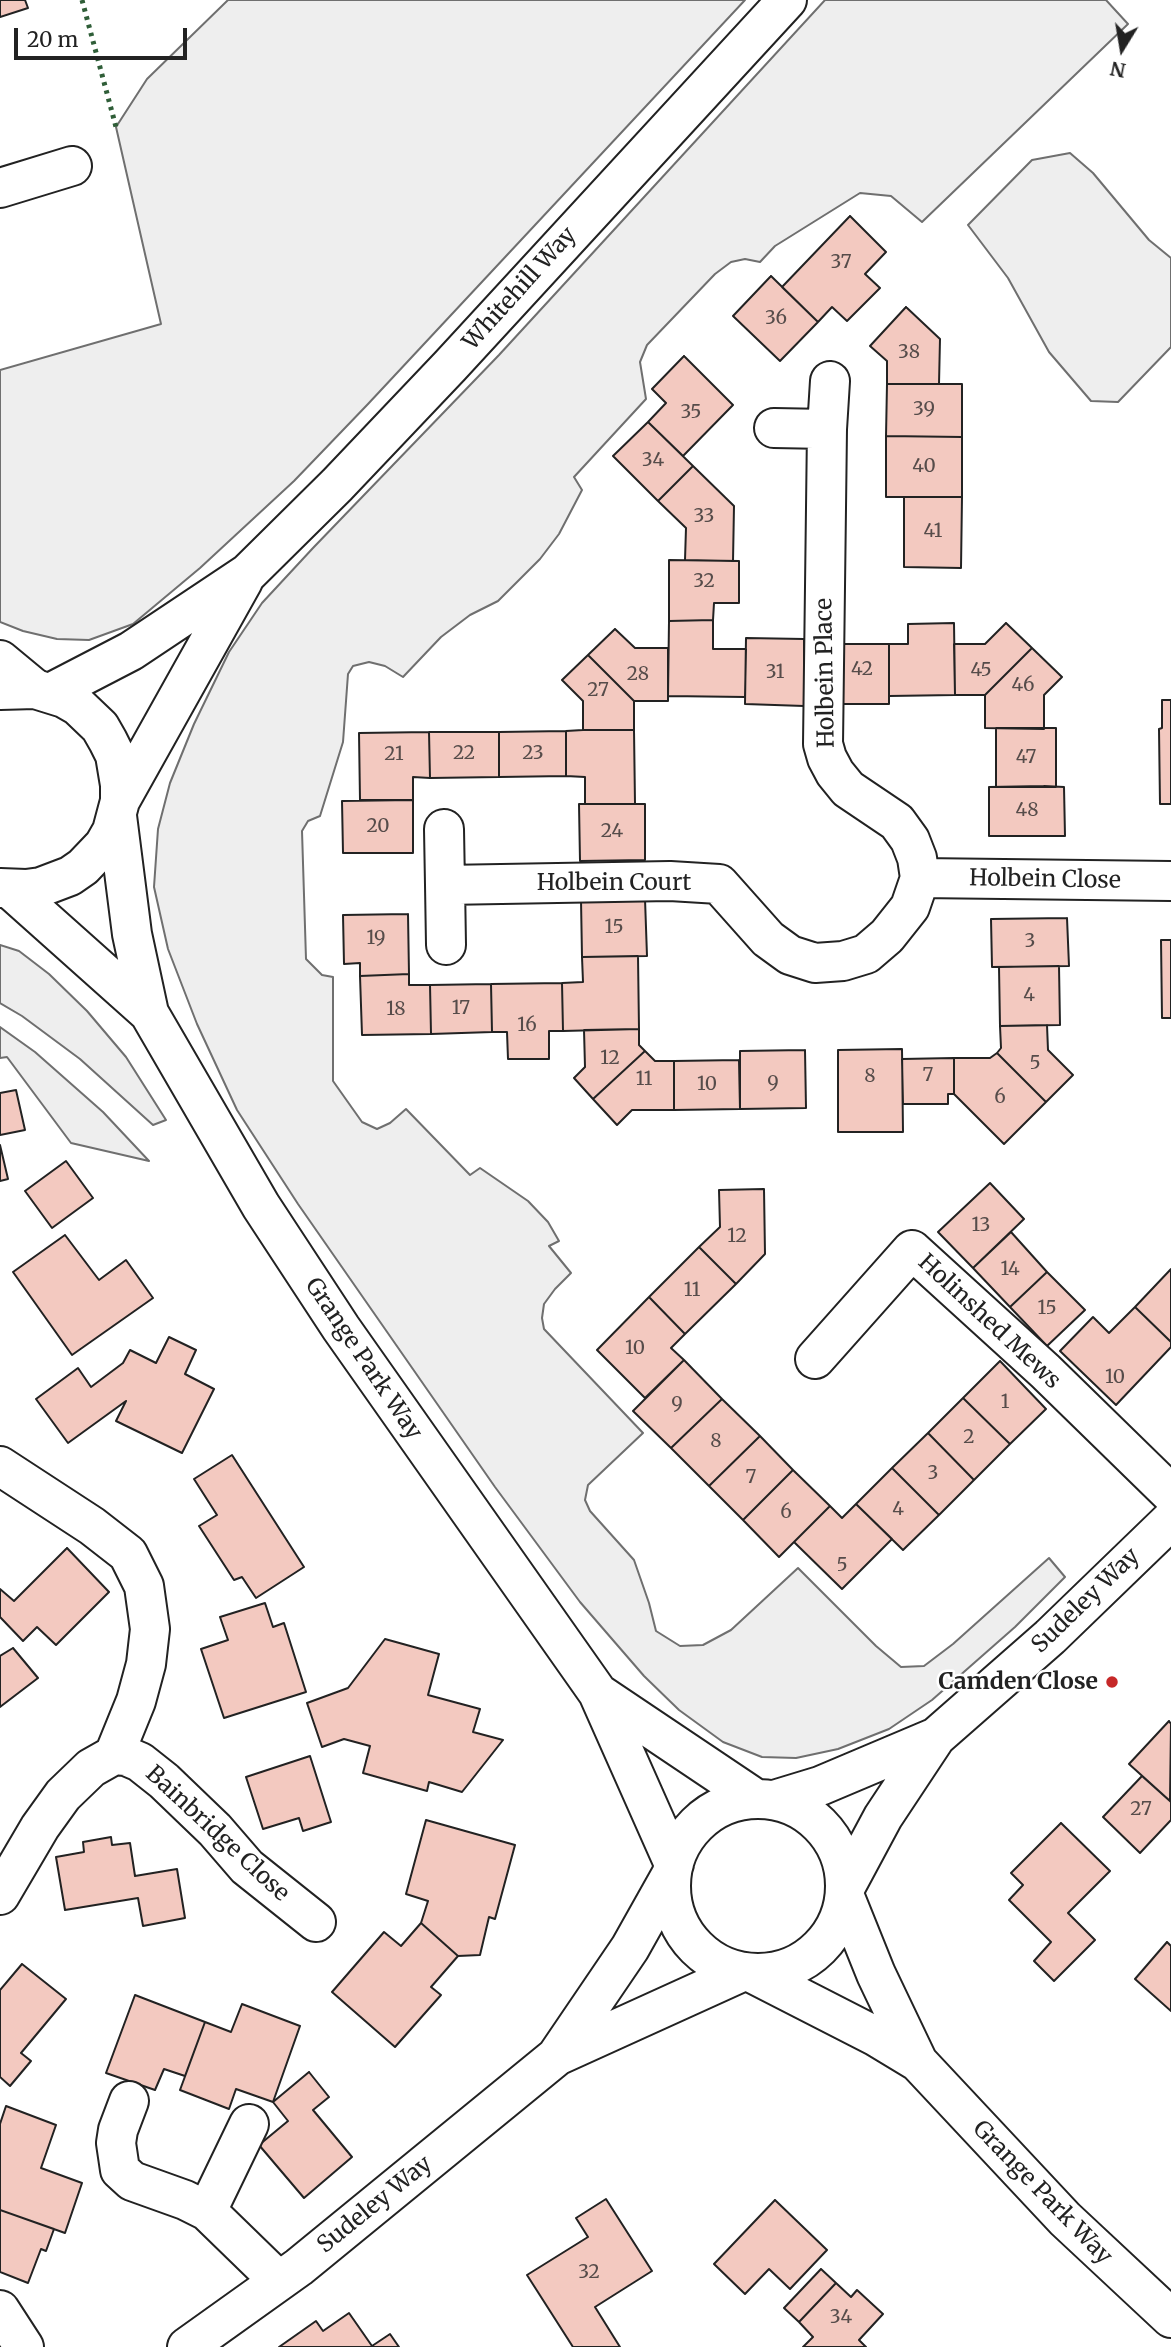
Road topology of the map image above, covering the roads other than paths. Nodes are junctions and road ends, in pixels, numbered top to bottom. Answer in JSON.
{"nodes":[{"id":1,"x":787,"y":0,"type":"edge"},
{"id":2,"x":72,"y":166,"type":"dead end"},
{"id":3,"x":0,"y":188,"type":"edge"},
{"id":4,"x":830,"y":381,"type":"dead end"},
{"id":5,"x":774,"y":428,"type":"dead end"},
{"id":6,"x":827,"y":429,"type":"junction"},
{"id":7,"x":248,"y":573,"type":"junction"},
{"id":8,"x":0,"y":660,"type":"edge"},
{"id":9,"x":28,"y":691,"type":"edge"},
{"id":10,"x":118,"y":808,"type":"junction"},
{"id":11,"x":444,"y":829,"type":"dead end"},
{"id":12,"x":920,"y":878,"type":"junction"},
{"id":13,"x":1171,"y":881,"type":"edge"},
{"id":14,"x":445,"y":885,"type":"junction"},
{"id":15,"x":5,"y":888,"type":"edge"},
{"id":16,"x":446,"y":945,"type":"dead end"},
{"id":17,"x":149,"y":1013,"type":"junction"},
{"id":18,"x":815,"y":1359,"type":"dead end"},
{"id":19,"x":0,"y":1466,"type":"edge"},
{"id":20,"x":1171,"y":1494,"type":"edge"},
{"id":21,"x":1171,"y":1520,"type":"edge"},
{"id":22,"x":598,"y":1693,"type":"junction"},
{"id":23,"x":936,"y":1737,"type":"junction"},
{"id":24,"x":114,"y":1755,"type":"junction"},
{"id":25,"x":765,"y":1800,"type":"junction"},
{"id":26,"x":672,"y":1870,"type":"junction"},
{"id":27,"x":846,"y":1892,"type":"junction"},
{"id":28,"x":0,"y":1895,"type":"edge"},
{"id":29,"x":316,"y":1922,"type":"dead end"},
{"id":30,"x":747,"y":1973,"type":"junction"},
{"id":31,"x":557,"y":2056,"type":"junction"},
{"id":32,"x":918,"y":2062,"type":"junction"},
{"id":33,"x":129,"y":2101,"type":"dead end"},
{"id":34,"x":249,"y":2124,"type":"dead end"},
{"id":35,"x":207,"y":2211,"type":"junction"},
{"id":36,"x":279,"y":2281,"type":"junction"},
{"id":37,"x":0,"y":2310,"type":"edge"},
{"id":38,"x":1171,"y":2318,"type":"edge"},
{"id":39,"x":24,"y":2347,"type":"edge"},
{"id":40,"x":187,"y":2347,"type":"edge"}],
"edges":[{"from":1,"to":7,"type":"street","name":"Whitehill Way"},
{"from":2,"to":3,"type":"street"},
{"from":4,"to":6,"type":"street","name":"Holbein Place"},
{"from":5,"to":6,"type":"street"},
{"from":6,"to":12,"type":"street","name":"Holbein Place"},
{"from":7,"to":9,"type":"street","name":"Whitehill Way"},
{"from":7,"to":10,"type":"street","name":"Whitehill Way"},
{"from":8,"to":9,"type":"street","name":"Grange Park Way"},
{"from":9,"to":10,"type":"street","name":"Grange Park Way"},
{"from":10,"to":15,"type":"street","name":"Whitehill Way"},
{"from":10,"to":17,"type":"street","name":"Grange Park Way"},
{"from":11,"to":14,"type":"street"},
{"from":12,"to":13,"type":"street","name":"Holbein Close"},
{"from":12,"to":14,"type":"street","name":"Holbein Court"},
{"from":14,"to":16,"type":"street"},
{"from":15,"to":17,"type":"street","name":"Grange Park Way"},
{"from":17,"to":22,"type":"street","name":"Grange Park Way"},
{"from":18,"to":20,"type":"street","name":"Holinshed Mews"},
{"from":19,"to":24,"type":"street"},
{"from":21,"to":23,"type":"street","name":"Sudeley Way"},
{"from":22,"to":25,"type":"street","name":"Grange Park Way"},
{"from":22,"to":26,"type":"street","name":"Grange Park Way"},
{"from":23,"to":25,"type":"street","name":"Sudeley Way"},
{"from":23,"to":27,"type":"street","name":"Sudeley Way"},
{"from":24,"to":28,"type":"street"},
{"from":24,"to":29,"type":"street","name":"Bainbridge Close"},
{"from":25,"to":26,"type":"street"},
{"from":25,"to":27,"type":"street"},
{"from":26,"to":30,"type":"street"},
{"from":26,"to":31,"type":"street","name":"Sudeley Way"},
{"from":27,"to":30,"type":"street"},
{"from":27,"to":32,"type":"street","name":"Grange Park Way"},
{"from":30,"to":31,"type":"street","name":"Sudeley Way"},
{"from":30,"to":32,"type":"street","name":"Grange Park Way"},
{"from":31,"to":36,"type":"street","name":"Sudeley Way"},
{"from":32,"to":38,"type":"street","name":"Grange Park Way"},
{"from":33,"to":35,"type":"street"},
{"from":34,"to":35,"type":"street"},
{"from":35,"to":36,"type":"street"},
{"from":36,"to":40,"type":"street","name":"Sudeley Way"},
{"from":37,"to":39,"type":"street"}]}
